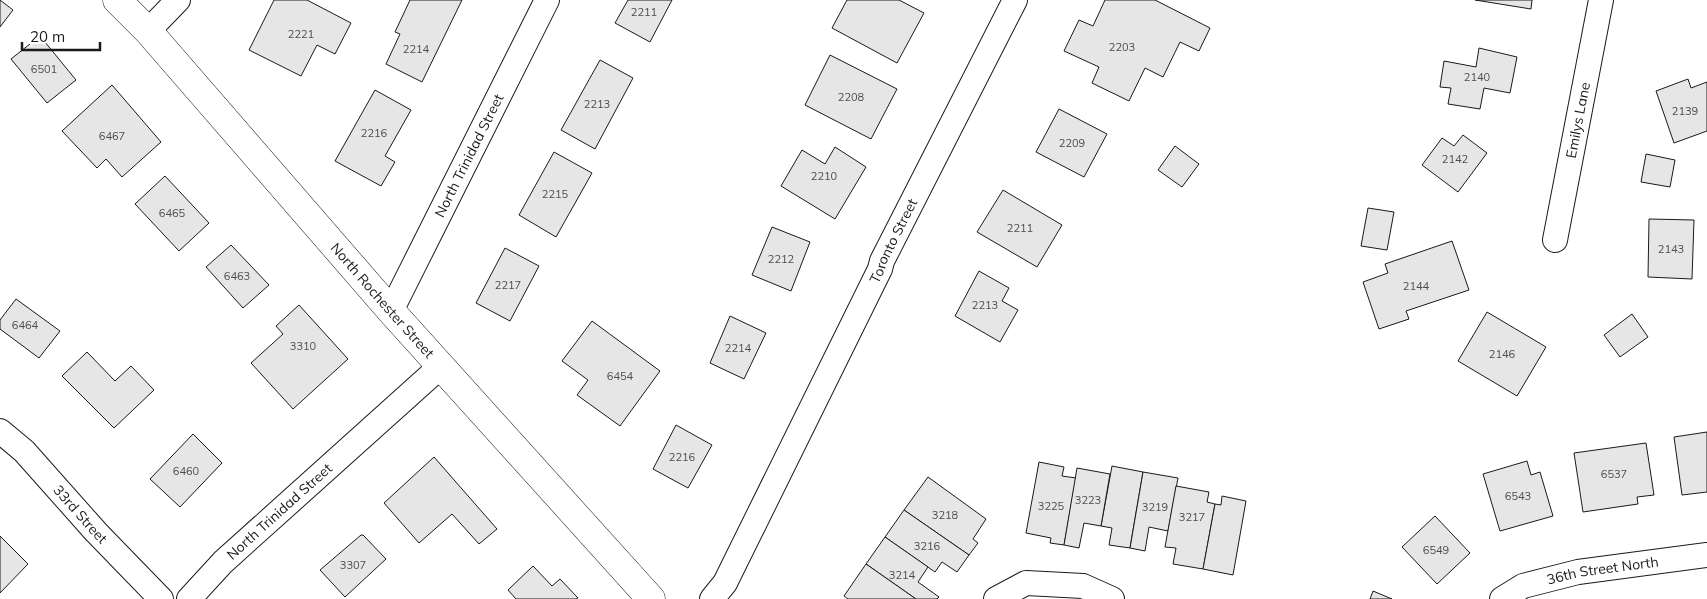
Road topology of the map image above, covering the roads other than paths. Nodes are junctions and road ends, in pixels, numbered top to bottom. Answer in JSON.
{"nodes":[{"id":1,"x":117,"y":0,"type":"edge"},
{"id":2,"x":178,"y":0,"type":"edge"},
{"id":3,"x":548,"y":0,"type":"edge"},
{"id":4,"x":1015,"y":0,"type":"edge"},
{"id":5,"x":1601,"y":0,"type":"edge"},
{"id":6,"x":148,"y":31,"type":"junction"},
{"id":7,"x":1555,"y":240,"type":"dead end"},
{"id":8,"x":391,"y":310,"type":"junction"},
{"id":9,"x":441,"y":366,"type":"junction"},
{"id":10,"x":0,"y":431,"type":"edge"},
{"id":11,"x":1707,"y":555,"type":"edge"},
{"id":12,"x":161,"y":599,"type":"edge"},
{"id":13,"x":189,"y":599,"type":"edge"},
{"id":14,"x":651,"y":599,"type":"edge"},
{"id":15,"x":712,"y":599,"type":"edge"},
{"id":16,"x":996,"y":599,"type":"edge"},
{"id":17,"x":1112,"y":599,"type":"edge"},
{"id":18,"x":1502,"y":599,"type":"edge"}],
"edges":[{"from":1,"to":6,"type":"street","name":"North Rochester Street"},
{"from":2,"to":6,"type":"street"},
{"from":3,"to":8,"type":"street","name":"North Trinidad Street"},
{"from":4,"to":15,"type":"street","name":"Toronto Street"},
{"from":5,"to":7,"type":"street","name":"Emilys Lane"},
{"from":6,"to":8,"type":"street","name":"North Rochester Street"},
{"from":8,"to":9,"type":"street","name":"North Rochester Street"},
{"from":9,"to":13,"type":"street","name":"North Trinidad Street"},
{"from":9,"to":14,"type":"street","name":"North Rochester Street"},
{"from":10,"to":12,"type":"street","name":"33rd Street"},
{"from":11,"to":18,"type":"street","name":"36th Street North"},
{"from":16,"to":17,"type":"street"}]}
